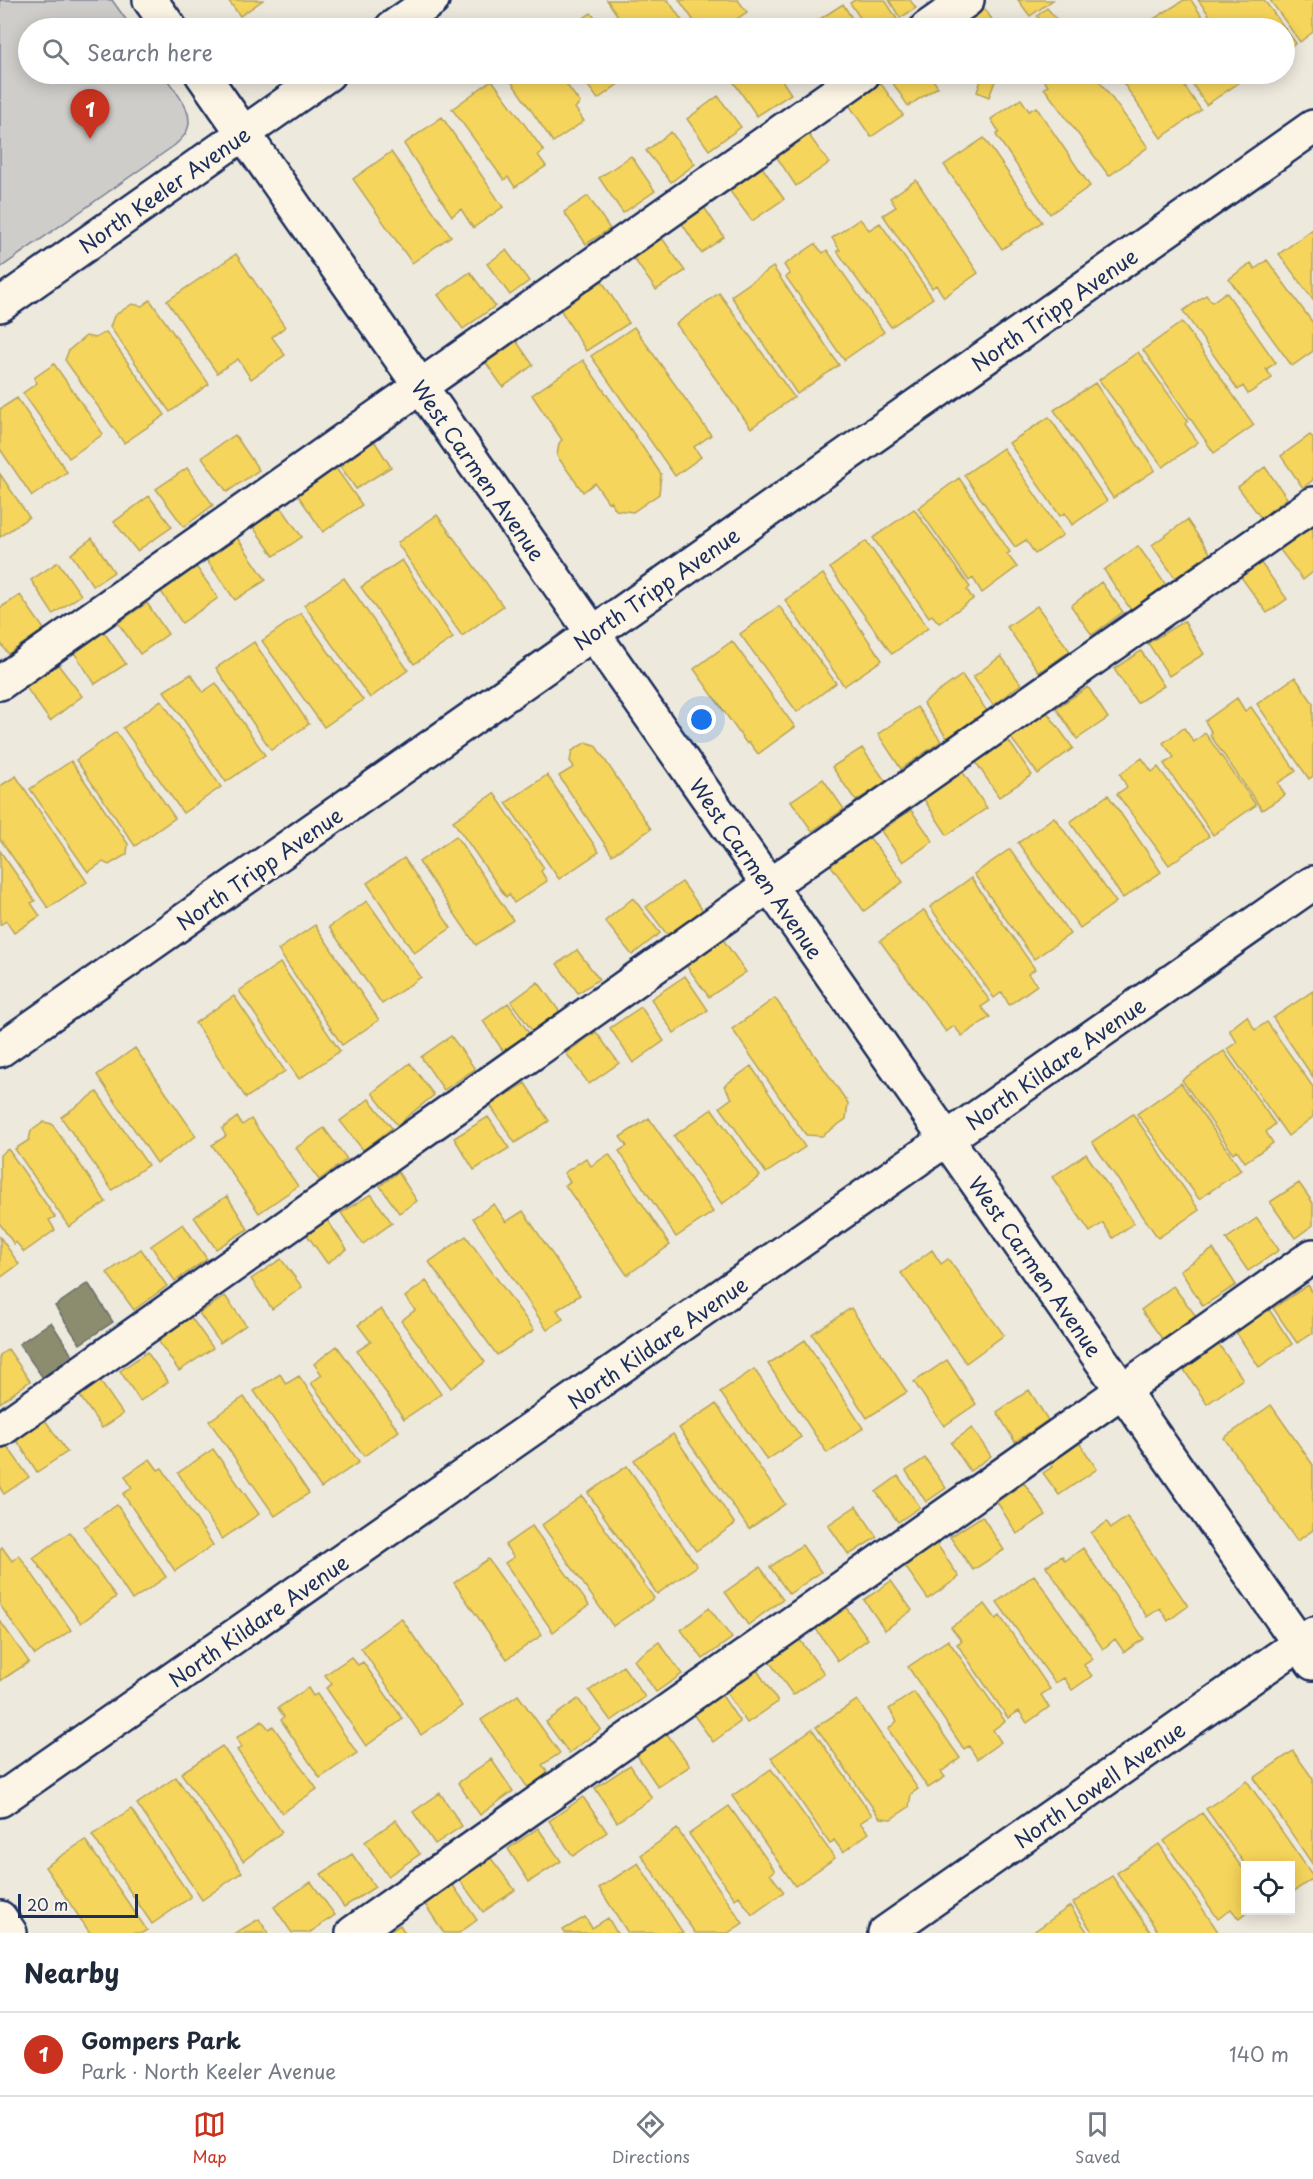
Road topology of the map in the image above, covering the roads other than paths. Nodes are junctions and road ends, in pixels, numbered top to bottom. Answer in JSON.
{"nodes":[{"id":1,"x":150,"y":0,"type":"edge"},
{"id":2,"x":432,"y":0,"type":"edge"},
{"id":3,"x":967,"y":0,"type":"edge"},
{"id":4,"x":163,"y":18,"type":"edge"},
{"id":5,"x":406,"y":18,"type":"edge"},
{"id":6,"x":941,"y":18,"type":"edge"},
{"id":7,"x":209,"y":84,"type":"edge"},
{"id":8,"x":314,"y":84,"type":"edge"},
{"id":9,"x":849,"y":84,"type":"edge"},
{"id":10,"x":1313,"y":127,"type":"edge"},
{"id":11,"x":243,"y":133,"type":"junction"},
{"id":12,"x":0,"y":305,"type":"edge"},
{"id":13,"x":420,"y":387,"type":"junction"},
{"id":14,"x":1313,"y":504,"type":"edge"},
{"id":15,"x":593,"y":632,"type":"junction"},
{"id":16,"x":0,"y":683,"type":"edge"},
{"id":17,"x":1313,"y":883,"type":"edge"},
{"id":18,"x":769,"y":885,"type":"junction"},
{"id":19,"x":0,"y":1050,"type":"edge"},
{"id":20,"x":947,"y":1139,"type":"junction"},
{"id":21,"x":1313,"y":1256,"type":"edge"},
{"id":22,"x":1122,"y":1390,"type":"junction"},
{"id":23,"x":0,"y":1430,"type":"edge"},
{"id":24,"x":1309,"y":1647,"type":"edge"},
{"id":25,"x":0,"y":1800,"type":"edge"},
{"id":26,"x":0,"y":1918,"type":"edge"},
{"id":27,"x":10,"y":1933,"type":"edge"},
{"id":28,"x":352,"y":1933,"type":"edge"},
{"id":29,"x":885,"y":1933,"type":"edge"}],
"edges":[{"from":1,"to":4,"type":"street"},
{"from":2,"to":5,"type":"street"},
{"from":3,"to":6,"type":"street"},
{"from":7,"to":11,"type":"street","name":"West Carmen Avenue"},
{"from":8,"to":11,"type":"street","name":"North Keeler Avenue"},
{"from":9,"to":13,"type":"street"},
{"from":10,"to":15,"type":"street","name":"North Tripp Avenue"},
{"from":11,"to":12,"type":"street","name":"North Keeler Avenue"},
{"from":11,"to":13,"type":"street","name":"West Carmen Avenue"},
{"from":13,"to":15,"type":"street","name":"West Carmen Avenue"},
{"from":13,"to":16,"type":"street"},
{"from":14,"to":18,"type":"street"},
{"from":15,"to":18,"type":"street","name":"West Carmen Avenue"},
{"from":15,"to":19,"type":"street","name":"North Tripp Avenue"},
{"from":17,"to":20,"type":"street","name":"North Kildare Avenue"},
{"from":18,"to":20,"type":"street","name":"West Carmen Avenue"},
{"from":18,"to":23,"type":"street"},
{"from":20,"to":22,"type":"street","name":"West Carmen Avenue"},
{"from":20,"to":25,"type":"street","name":"North Kildare Avenue"},
{"from":21,"to":22,"type":"street"},
{"from":22,"to":24,"type":"street","name":"West Carmen Avenue"},
{"from":22,"to":28,"type":"street"},
{"from":24,"to":29,"type":"street","name":"North Lowell Avenue"},
{"from":26,"to":27,"type":"street"}]}
